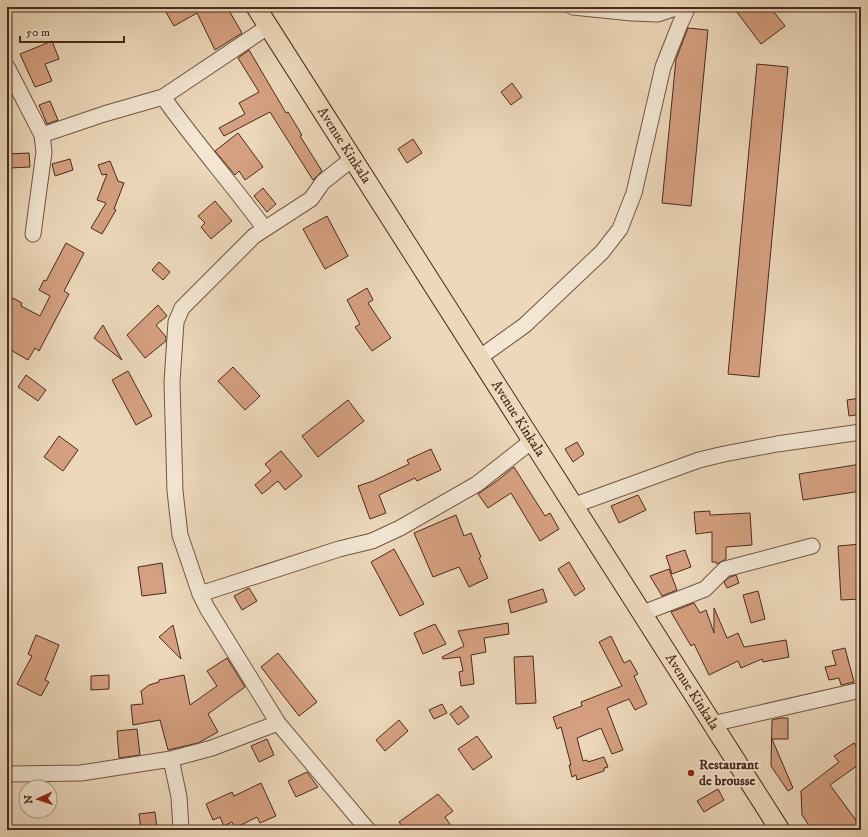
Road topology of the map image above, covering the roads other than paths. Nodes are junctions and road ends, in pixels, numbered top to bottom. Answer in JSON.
{"nodes":[{"id":1,"x":256,"y":7,"type":"edge"},
{"id":2,"x":573,"y":7,"type":"edge"},
{"id":3,"x":679,"y":7,"type":"edge"},
{"id":4,"x":688,"y":7,"type":"edge"},
{"id":5,"x":270,"y":26,"type":"junction"},
{"id":6,"x":7,"y":68,"type":"edge"},
{"id":7,"x":163,"y":97,"type":"junction"},
{"id":8,"x":42,"y":135,"type":"junction"},
{"id":9,"x":352,"y":159,"type":"junction"},
{"id":10,"x":265,"y":229,"type":"junction"},
{"id":11,"x":33,"y":234,"type":"dead end"},
{"id":12,"x":479,"y":358,"type":"junction"},
{"id":13,"x":861,"y":432,"type":"edge"},
{"id":14,"x":532,"y":440,"type":"junction"},
{"id":15,"x":572,"y":506,"type":"junction"},
{"id":16,"x":812,"y":546,"type":"dead end"},
{"id":17,"x":200,"y":594,"type":"junction"},
{"id":18,"x":643,"y":613,"type":"junction"},
{"id":19,"x":861,"y":690,"type":"edge"},
{"id":20,"x":278,"y":722,"type":"junction"},
{"id":21,"x":712,"y":724,"type":"junction"},
{"id":22,"x":171,"y":759,"type":"junction"},
{"id":23,"x":7,"y":772,"type":"edge"},
{"id":24,"x":181,"y":830,"type":"edge"},
{"id":25,"x":368,"y":830,"type":"edge"},
{"id":26,"x":780,"y":830,"type":"edge"}],
"edges":[{"from":1,"to":5,"type":"main road","name":"Avenue Kinkala"},
{"from":2,"to":3,"type":"street"},
{"from":4,"to":12,"type":"street"},
{"from":5,"to":7,"type":"street"},
{"from":5,"to":9,"type":"main road","name":"Avenue Kinkala"},
{"from":6,"to":8,"type":"street"},
{"from":7,"to":8,"type":"street"},
{"from":7,"to":10,"type":"street"},
{"from":8,"to":11,"type":"street"},
{"from":9,"to":10,"type":"street"},
{"from":9,"to":12,"type":"main road","name":"Avenue Kinkala"},
{"from":10,"to":17,"type":"street"},
{"from":12,"to":14,"type":"main road","name":"Avenue Kinkala"},
{"from":13,"to":15,"type":"street"},
{"from":14,"to":15,"type":"main road","name":"Avenue Kinkala"},
{"from":14,"to":17,"type":"street"},
{"from":15,"to":18,"type":"main road","name":"Avenue Kinkala"},
{"from":16,"to":18,"type":"street"},
{"from":17,"to":20,"type":"street"},
{"from":18,"to":21,"type":"main road","name":"Avenue Kinkala"},
{"from":19,"to":21,"type":"street"},
{"from":20,"to":22,"type":"street"},
{"from":20,"to":25,"type":"street"},
{"from":21,"to":26,"type":"main road","name":"Avenue Kinkala"},
{"from":22,"to":23,"type":"street"},
{"from":22,"to":24,"type":"street"}]}
